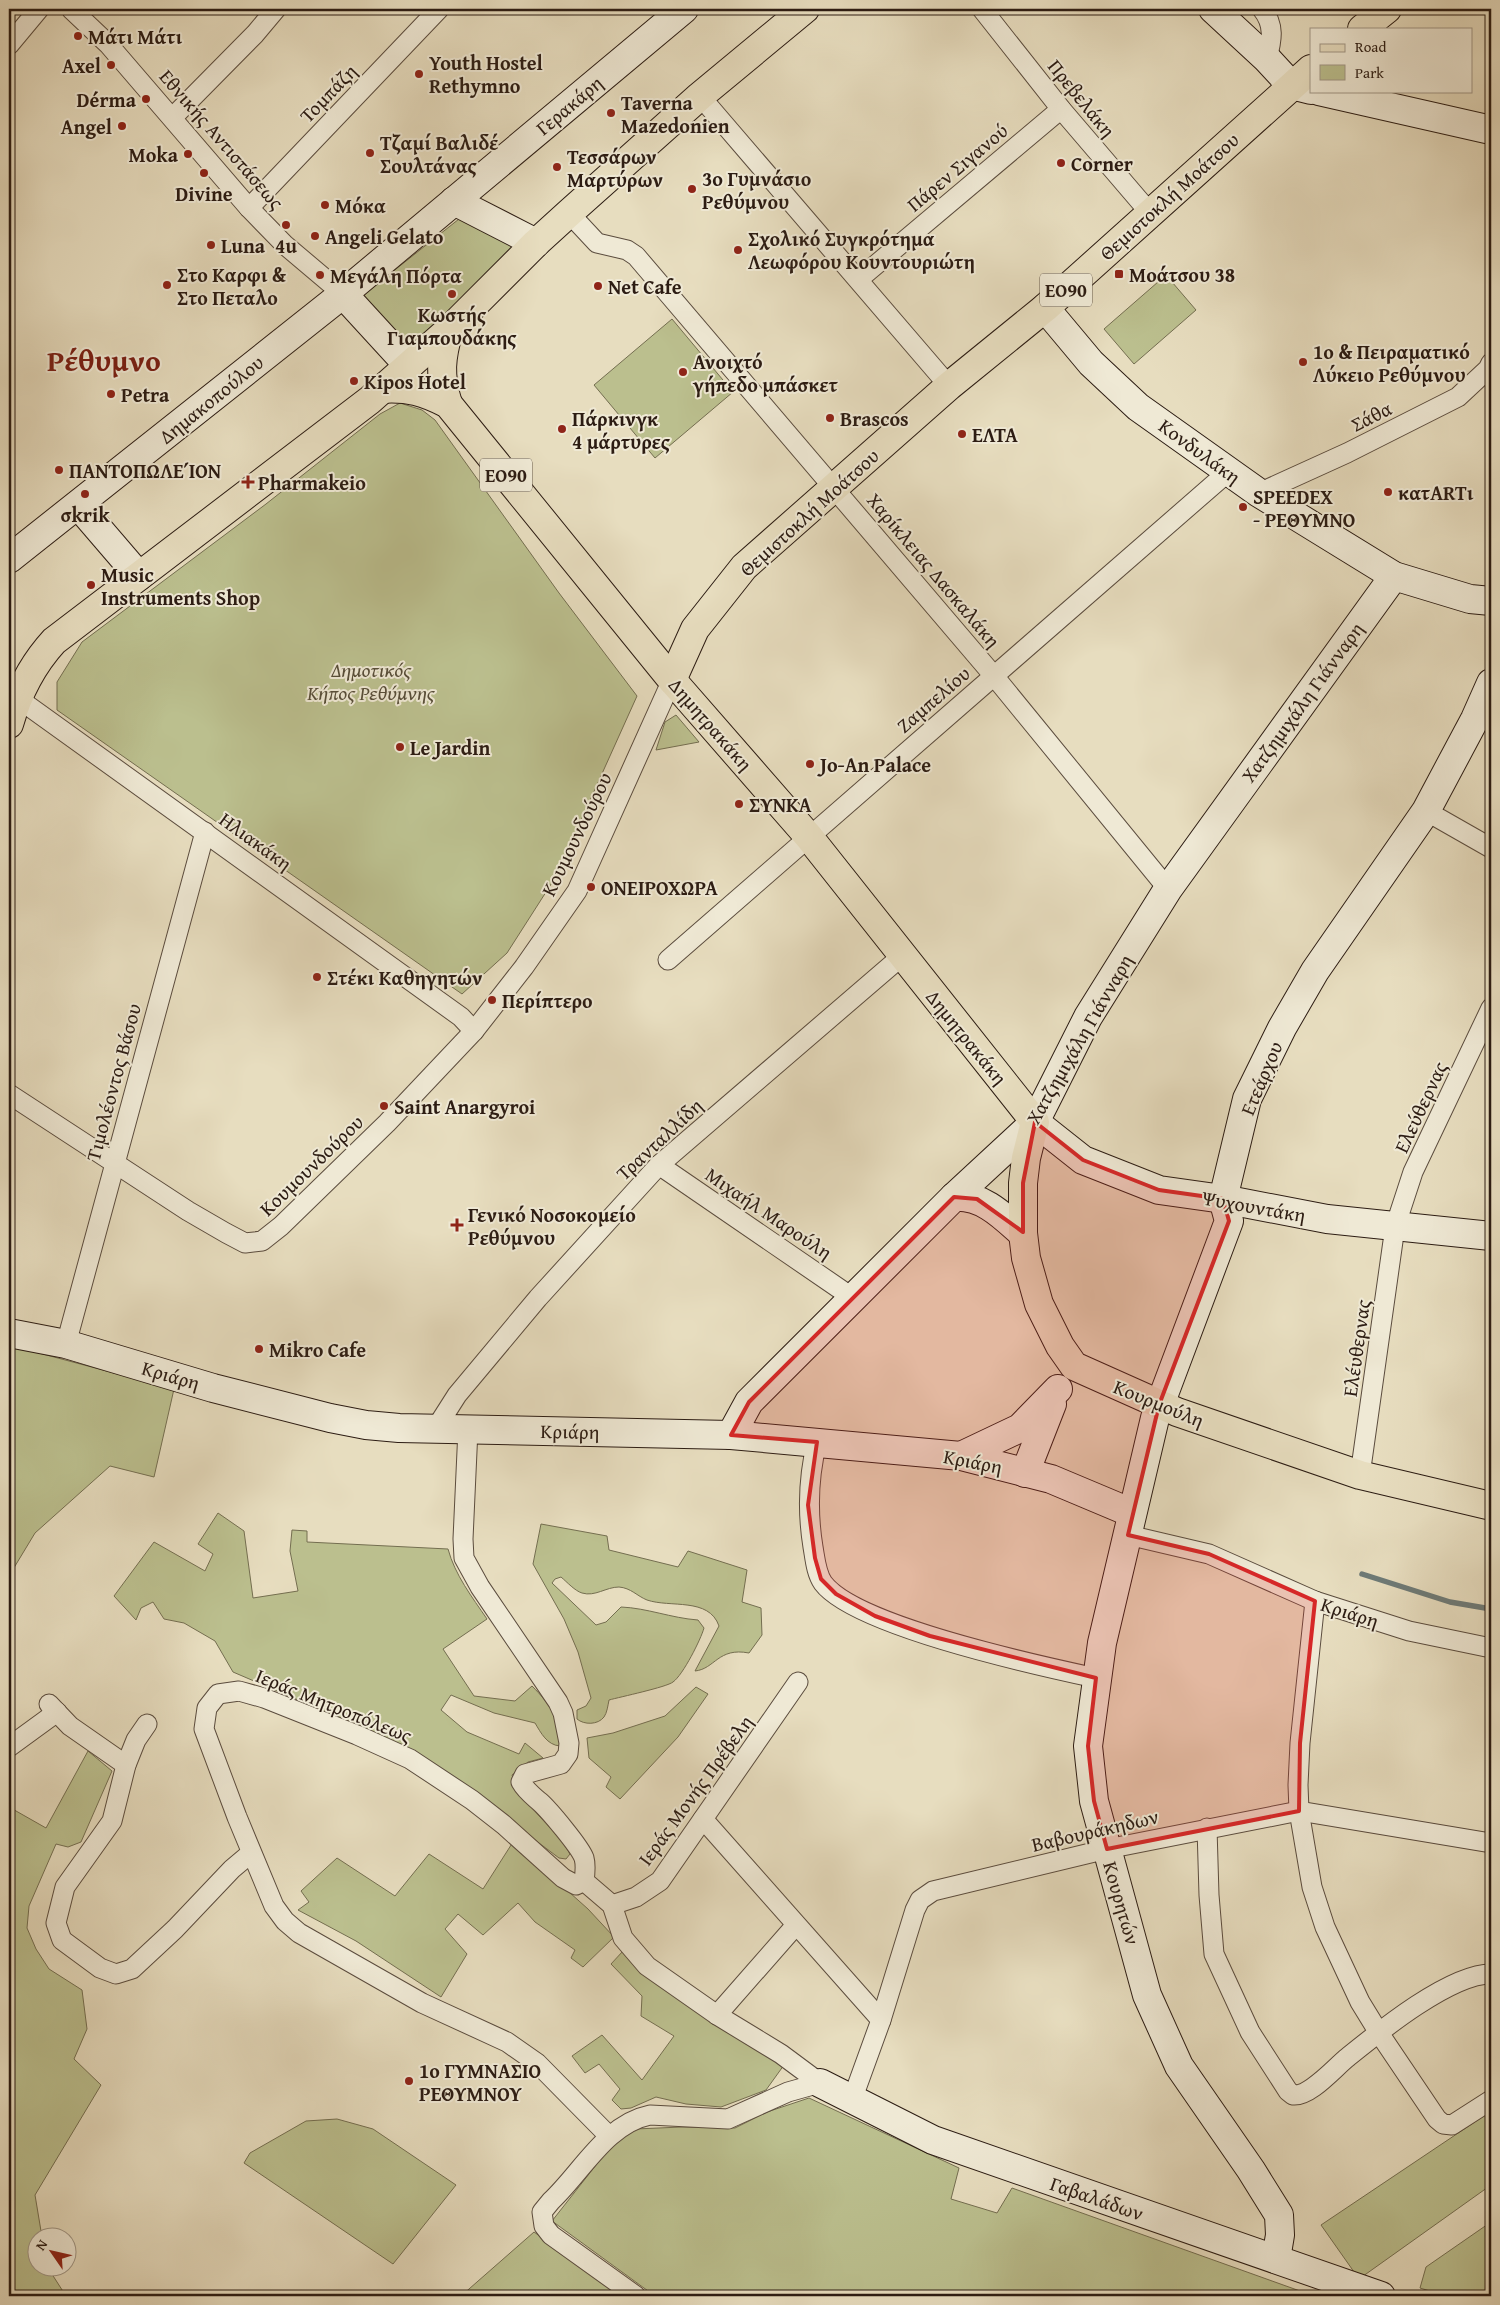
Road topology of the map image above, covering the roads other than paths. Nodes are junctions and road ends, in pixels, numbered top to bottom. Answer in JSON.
{"nodes":[{"id":1,"x":39,"y":9,"type":"edge"},
{"id":2,"x":71,"y":9,"type":"edge"},
{"id":3,"x":276,"y":9,"type":"edge"},
{"id":4,"x":439,"y":9,"type":"edge"},
{"id":5,"x":684,"y":9,"type":"edge"},
{"id":6,"x":805,"y":9,"type":"edge"},
{"id":7,"x":982,"y":9,"type":"edge"},
{"id":8,"x":1213,"y":9,"type":"edge"},
{"id":9,"x":1262,"y":9,"type":"edge"},
{"id":10,"x":1387,"y":9,"type":"edge"},
{"id":11,"x":1363,"y":28,"type":"edge"},
{"id":12,"x":9,"y":45,"type":"edge"},
{"id":13,"x":1267,"y":59,"type":"junction"},
{"id":14,"x":1305,"y":81,"type":"edge"},
{"id":15,"x":1323,"y":92,"type":"edge"},
{"id":16,"x":700,"y":96,"type":"junction"},
{"id":17,"x":1061,"y":109,"type":"junction"},
{"id":18,"x":173,"y":117,"type":"junction"},
{"id":19,"x":1491,"y":130,"type":"edge"},
{"id":20,"x":454,"y":201,"type":"junction"},
{"id":21,"x":249,"y":208,"type":"junction"},
{"id":22,"x":569,"y":213,"type":"junction"},
{"id":23,"x":1150,"y":213,"type":"junction"},
{"id":24,"x":536,"y":242,"type":"junction"},
{"id":25,"x":859,"y":279,"type":"junction"},
{"id":26,"x":343,"y":294,"type":"junction"},
{"id":27,"x":1045,"y":308,"type":"junction"},
{"id":28,"x":449,"y":330,"type":"junction"},
{"id":29,"x":1491,"y":363,"type":"edge"},
{"id":30,"x":409,"y":366,"type":"junction"},
{"id":31,"x":949,"y":386,"type":"junction"},
{"id":32,"x":381,"y":390,"type":"junction"},
{"id":33,"x":448,"y":404,"type":"junction"},
{"id":34,"x":1228,"y":472,"type":"junction"},
{"id":35,"x":835,"y":488,"type":"junction"},
{"id":36,"x":1258,"y":493,"type":"junction"},
{"id":37,"x":78,"y":505,"type":"junction"},
{"id":38,"x":9,"y":559,"type":"edge"},
{"id":39,"x":139,"y":576,"type":"junction"},
{"id":40,"x":1394,"y":576,"type":"junction"},
{"id":41,"x":1491,"y":601,"type":"edge"},
{"id":42,"x":994,"y":676,"type":"junction"},
{"id":43,"x":672,"y":680,"type":"junction"},
{"id":44,"x":1491,"y":683,"type":"edge"},
{"id":45,"x":13,"y":695,"type":"edge"},
{"id":46,"x":9,"y":724,"type":"edge"},
{"id":47,"x":1426,"y":811,"type":"junction"},
{"id":48,"x":205,"y":832,"type":"junction"},
{"id":49,"x":808,"y":837,"type":"junction"},
{"id":50,"x":1491,"y":848,"type":"edge"},
{"id":51,"x":1168,"y":889,"type":"junction"},
{"id":52,"x":902,"y":956,"type":"junction"},
{"id":53,"x":668,"y":960,"type":"dead end"},
{"id":54,"x":1491,"y":1008,"type":"edge"},
{"id":55,"x":474,"y":1031,"type":"junction"},
{"id":56,"x":9,"y":1094,"type":"edge"},
{"id":57,"x":1035,"y":1122,"type":"junction"},
{"id":58,"x":114,"y":1162,"type":"junction"},
{"id":59,"x":659,"y":1165,"type":"junction"},
{"id":60,"x":954,"y":1197,"type":"junction"},
{"id":61,"x":1224,"y":1199,"type":"junction"},
{"id":62,"x":1395,"y":1226,"type":"junction"},
{"id":63,"x":1024,"y":1234,"type":"junction"},
{"id":64,"x":1491,"y":1236,"type":"edge"},
{"id":65,"x":853,"y":1298,"type":"junction"},
{"id":66,"x":9,"y":1333,"type":"edge"},
{"id":67,"x":66,"y":1344,"type":"junction"},
{"id":68,"x":1074,"y":1366,"type":"junction"},
{"id":69,"x":1058,"y":1389,"type":"junction"},
{"id":70,"x":1159,"y":1405,"type":"junction"},
{"id":71,"x":436,"y":1428,"type":"junction"},
{"id":72,"x":468,"y":1429,"type":"junction"},
{"id":73,"x":731,"y":1435,"type":"junction"},
{"id":74,"x":817,"y":1442,"type":"junction"},
{"id":75,"x":961,"y":1456,"type":"junction"},
{"id":76,"x":1025,"y":1472,"type":"junction"},
{"id":77,"x":1360,"y":1475,"type":"junction"},
{"id":78,"x":1491,"y":1506,"type":"edge"},
{"id":79,"x":1130,"y":1524,"type":"junction"},
{"id":80,"x":1316,"y":1601,"type":"junction"},
{"id":81,"x":1491,"y":1648,"type":"edge"},
{"id":82,"x":1096,"y":1678,"type":"junction"},
{"id":83,"x":798,"y":1682,"type":"dead end"},
{"id":84,"x":147,"y":1724,"type":"dead end"},
{"id":85,"x":9,"y":1746,"type":"edge"},
{"id":86,"x":126,"y":1764,"type":"junction"},
{"id":87,"x":1298,"y":1812,"type":"junction"},
{"id":88,"x":703,"y":1819,"type":"junction"},
{"id":89,"x":1207,"y":1828,"type":"junction"},
{"id":90,"x":1491,"y":1843,"type":"edge"},
{"id":91,"x":1107,"y":1849,"type":"junction"},
{"id":92,"x":251,"y":1852,"type":"junction"},
{"id":93,"x":584,"y":1881,"type":"junction"},
{"id":94,"x":612,"y":1905,"type":"junction"},
{"id":95,"x":796,"y":1925,"type":"junction"},
{"id":96,"x":1491,"y":1974,"type":"edge"},
{"id":97,"x":718,"y":2015,"type":"junction"},
{"id":98,"x":881,"y":2020,"type":"junction"},
{"id":99,"x":1379,"y":2034,"type":"junction"},
{"id":100,"x":820,"y":2083,"type":"junction"},
{"id":101,"x":852,"y":2100,"type":"junction"},
{"id":102,"x":1491,"y":2100,"type":"edge"},
{"id":103,"x":609,"y":2136,"type":"junction"},
{"id":104,"x":1276,"y":2259,"type":"junction"},
{"id":105,"x":636,"y":2296,"type":"edge"},
{"id":106,"x":1381,"y":2296,"type":"edge"}],
"edges":[{"from":1,"to":12,"type":"street"},
{"from":2,"to":18,"type":"street","name":"Εθνικής Αντιστάσεως"},
{"from":3,"to":18,"type":"street"},
{"from":4,"to":21,"type":"street","name":"Τομπάζη"},
{"from":5,"to":20,"type":"street","name":"Γερακάρη"},
{"from":6,"to":16,"type":"main road","number":"ΕΟ90"},
{"from":7,"to":17,"type":"street","name":"Πρεβελάκη"},
{"from":8,"to":13,"type":"street"},
{"from":9,"to":13,"type":"street"},
{"from":10,"to":11,"type":"main road"},
{"from":13,"to":14,"type":"street"},
{"from":14,"to":23,"type":"main road","name":"Θεμιστοκλή Μοάτσου","number":"ΕΟ90"},
{"from":15,"to":19,"type":"street"},
{"from":16,"to":22,"type":"main road","number":"ΕΟ90"},
{"from":16,"to":25,"type":"street"},
{"from":17,"to":23,"type":"street","name":"Πρεβελάκη"},
{"from":17,"to":25,"type":"street","name":"Πάρεν Σιγανού"},
{"from":18,"to":21,"type":"street","name":"Εθνικής Αντιστάσεως"},
{"from":20,"to":24,"type":"street"},
{"from":20,"to":26,"type":"street"},
{"from":21,"to":26,"type":"street","name":"Εθνικής Αντιστάσεως"},
{"from":22,"to":24,"type":"main road","number":"ΕΟ90"},
{"from":22,"to":35,"type":"street","name":"Χαρίκλειας Δασκαλάκη"},
{"from":23,"to":27,"type":"main road","name":"Θεμιστοκλή Μοάτσου","number":"ΕΟ90"},
{"from":24,"to":28,"type":"main road","number":"ΕΟ90"},
{"from":25,"to":31,"type":"street"},
{"from":26,"to":30,"type":"street"},
{"from":26,"to":37,"type":"street","name":"Δημακοπούλου"},
{"from":27,"to":31,"type":"main road","name":"Θεμιστοκλή Μοάτσου","number":"ΕΟ90"},
{"from":27,"to":34,"type":"street","name":"Κονδυλάκη"},
{"from":28,"to":30,"type":"main road","number":"ΕΟ90"},
{"from":28,"to":33,"type":"main road","number":"ΕΟ90"},
{"from":29,"to":36,"type":"street","name":"Σάθα"},
{"from":30,"to":32,"type":"main road","number":"ΕΟ90"},
{"from":31,"to":35,"type":"main road","name":"Θεμιστοκλή Μοάτσου","number":"ΕΟ90"},
{"from":32,"to":33,"type":"main road","name":"Δημητρακάκη","number":"ΕΟ90"},
{"from":32,"to":39,"type":"main road","number":"ΕΟ90"},
{"from":33,"to":43,"type":"main road","name":"Δημητρακάκη","number":"ΕΟ90"},
{"from":34,"to":36,"type":"street","name":"Κονδυλάκη"},
{"from":34,"to":42,"type":"street","name":"Ζαμπελίου"},
{"from":35,"to":42,"type":"street","name":"Χαρίκλειας Δασκαλάκη"},
{"from":35,"to":43,"type":"main road","name":"Θεμιστοκλή Μοάτσου","number":"ΕΟ90"},
{"from":36,"to":40,"type":"street","name":"Κονδυλάκη"},
{"from":37,"to":38,"type":"street","name":"Δημακοπούλου"},
{"from":37,"to":39,"type":"street"},
{"from":39,"to":45,"type":"main road","number":"ΕΟ90"},
{"from":40,"to":41,"type":"street","name":"Κονδυλάκη"},
{"from":40,"to":51,"type":"street","name":"Χατζημιχάλη Γιάνναρη"},
{"from":42,"to":49,"type":"street","name":"Ζαμπελίου"},
{"from":42,"to":51,"type":"street","name":"Χαρίκλειας Δασκαλάκη"},
{"from":43,"to":49,"type":"main road","name":"Δημητρακάκη"},
{"from":43,"to":55,"type":"street","name":"Κουμουνδούρου"},
{"from":44,"to":47,"type":"street","name":"Ετεάρχου"},
{"from":45,"to":46,"type":"main road","number":"ΕΟ90"},
{"from":45,"to":48,"type":"street","name":"Ηλιακάκη"},
{"from":47,"to":50,"type":"street"},
{"from":47,"to":61,"type":"street","name":"Ετεάρχου"},
{"from":48,"to":55,"type":"street","name":"Ηλιακάκη"},
{"from":48,"to":58,"type":"street","name":"Τιμολέοντος Βάσου"},
{"from":49,"to":52,"type":"main road","name":"Δημητρακάκη"},
{"from":49,"to":53,"type":"street","name":"Ζαμπελίου"},
{"from":51,"to":57,"type":"street","name":"Χατζημιχάλη Γιάνναρη"},
{"from":52,"to":57,"type":"main road","name":"Δημητρακάκη"},
{"from":52,"to":59,"type":"street","name":"Τρανταλλίδη"},
{"from":54,"to":62,"type":"street","name":"Ελεύθερνας"},
{"from":55,"to":58,"type":"street","name":"Κουμουνδούρου"},
{"from":56,"to":58,"type":"street"},
{"from":57,"to":60,"type":"street","name":"Χατζημιχάλη Γιάνναρη"},
{"from":57,"to":61,"type":"street","name":"Ψυχουντάκη"},
{"from":57,"to":63,"type":"main road"},
{"from":58,"to":67,"type":"street","name":"Τιμολέοντος Βάσου"},
{"from":59,"to":65,"type":"street","name":"Μιχαήλ Μαρούλη"},
{"from":59,"to":71,"type":"street","name":"Τρανταλλίδη"},
{"from":60,"to":63,"type":"street"},
{"from":60,"to":65,"type":"street","name":"Χατζημιχάλη Γιάνναρη"},
{"from":61,"to":62,"type":"street","name":"Ψυχουντάκη"},
{"from":61,"to":70,"type":"street","name":"Ετεάρχου"},
{"from":62,"to":64,"type":"street","name":"Ψυχουντάκη"},
{"from":62,"to":77,"type":"street","name":"Ελέυθερνας"},
{"from":63,"to":68,"type":"main road"},
{"from":65,"to":73,"type":"street","name":"Χατζημιχάλη Γιάνναρη"},
{"from":66,"to":67,"type":"street","name":"Κριάρη"},
{"from":67,"to":71,"type":"street","name":"Κριάρη"},
{"from":68,"to":69,"type":"street"},
{"from":68,"to":70,"type":"main road","name":"Κουρμούλη"},
{"from":69,"to":75,"type":"street"},
{"from":69,"to":76,"type":"street"},
{"from":70,"to":77,"type":"main road","name":"Κουρμούλη"},
{"from":70,"to":79,"type":"street","name":"Ετεάρχου"},
{"from":71,"to":72,"type":"street","name":"Κριάρη"},
{"from":72,"to":73,"type":"street","name":"Κριάρη"},
{"from":72,"to":93,"type":"street"},
{"from":73,"to":74,"type":"street","name":"Κριάρη"},
{"from":74,"to":75,"type":"street","name":"Κριάρη"},
{"from":74,"to":82,"type":"street"},
{"from":75,"to":76,"type":"street","name":"Κριάρη"},
{"from":76,"to":79,"type":"street","name":"Κριάρη"},
{"from":77,"to":78,"type":"main road","name":"Κουρμούλη"},
{"from":79,"to":80,"type":"street","name":"Κριάρη"},
{"from":79,"to":82,"type":"street","name":"Κουρητών"},
{"from":80,"to":81,"type":"street","name":"Κριάρη"},
{"from":80,"to":87,"type":"street"},
{"from":82,"to":91,"type":"street","name":"Κουρητών"},
{"from":83,"to":88,"type":"street","name":"Ιεράς Μονής Πρέβελη"},
{"from":84,"to":86,"type":"street"},
{"from":85,"to":86,"type":"street"},
{"from":86,"to":92,"type":"street"},
{"from":87,"to":89,"type":"street","name":"Βαβουράκηδων"},
{"from":87,"to":90,"type":"street","name":"Βαβουράκηδων"},
{"from":87,"to":99,"type":"street"},
{"from":88,"to":94,"type":"street","name":"Ιεράς Μονής Πρέβελη"},
{"from":88,"to":95,"type":"street"},
{"from":89,"to":91,"type":"street","name":"Βαβουράκηδων"},
{"from":89,"to":99,"type":"street"},
{"from":91,"to":98,"type":"street","name":"Βαβουράκηδων"},
{"from":91,"to":104,"type":"street","name":"Κουρητών"},
{"from":92,"to":93,"type":"street","name":"Ιεράς Μητροπόλεως"},
{"from":92,"to":103,"type":"street","name":"Ιεράς Μητροπόλεως"},
{"from":93,"to":94,"type":"street"},
{"from":94,"to":97,"type":"street"},
{"from":95,"to":97,"type":"street"},
{"from":95,"to":98,"type":"street"},
{"from":96,"to":99,"type":"street"},
{"from":97,"to":100,"type":"street"},
{"from":98,"to":101,"type":"street","name":"Βαβουράκηδων"},
{"from":99,"to":102,"type":"street"},
{"from":100,"to":101,"type":"street","name":"Γαβαλάδων"},
{"from":100,"to":103,"type":"street"},
{"from":101,"to":104,"type":"street","name":"Γαβαλάδων"},
{"from":103,"to":105,"type":"street"},
{"from":104,"to":106,"type":"street","name":"Γαβαλάδων"}]}
